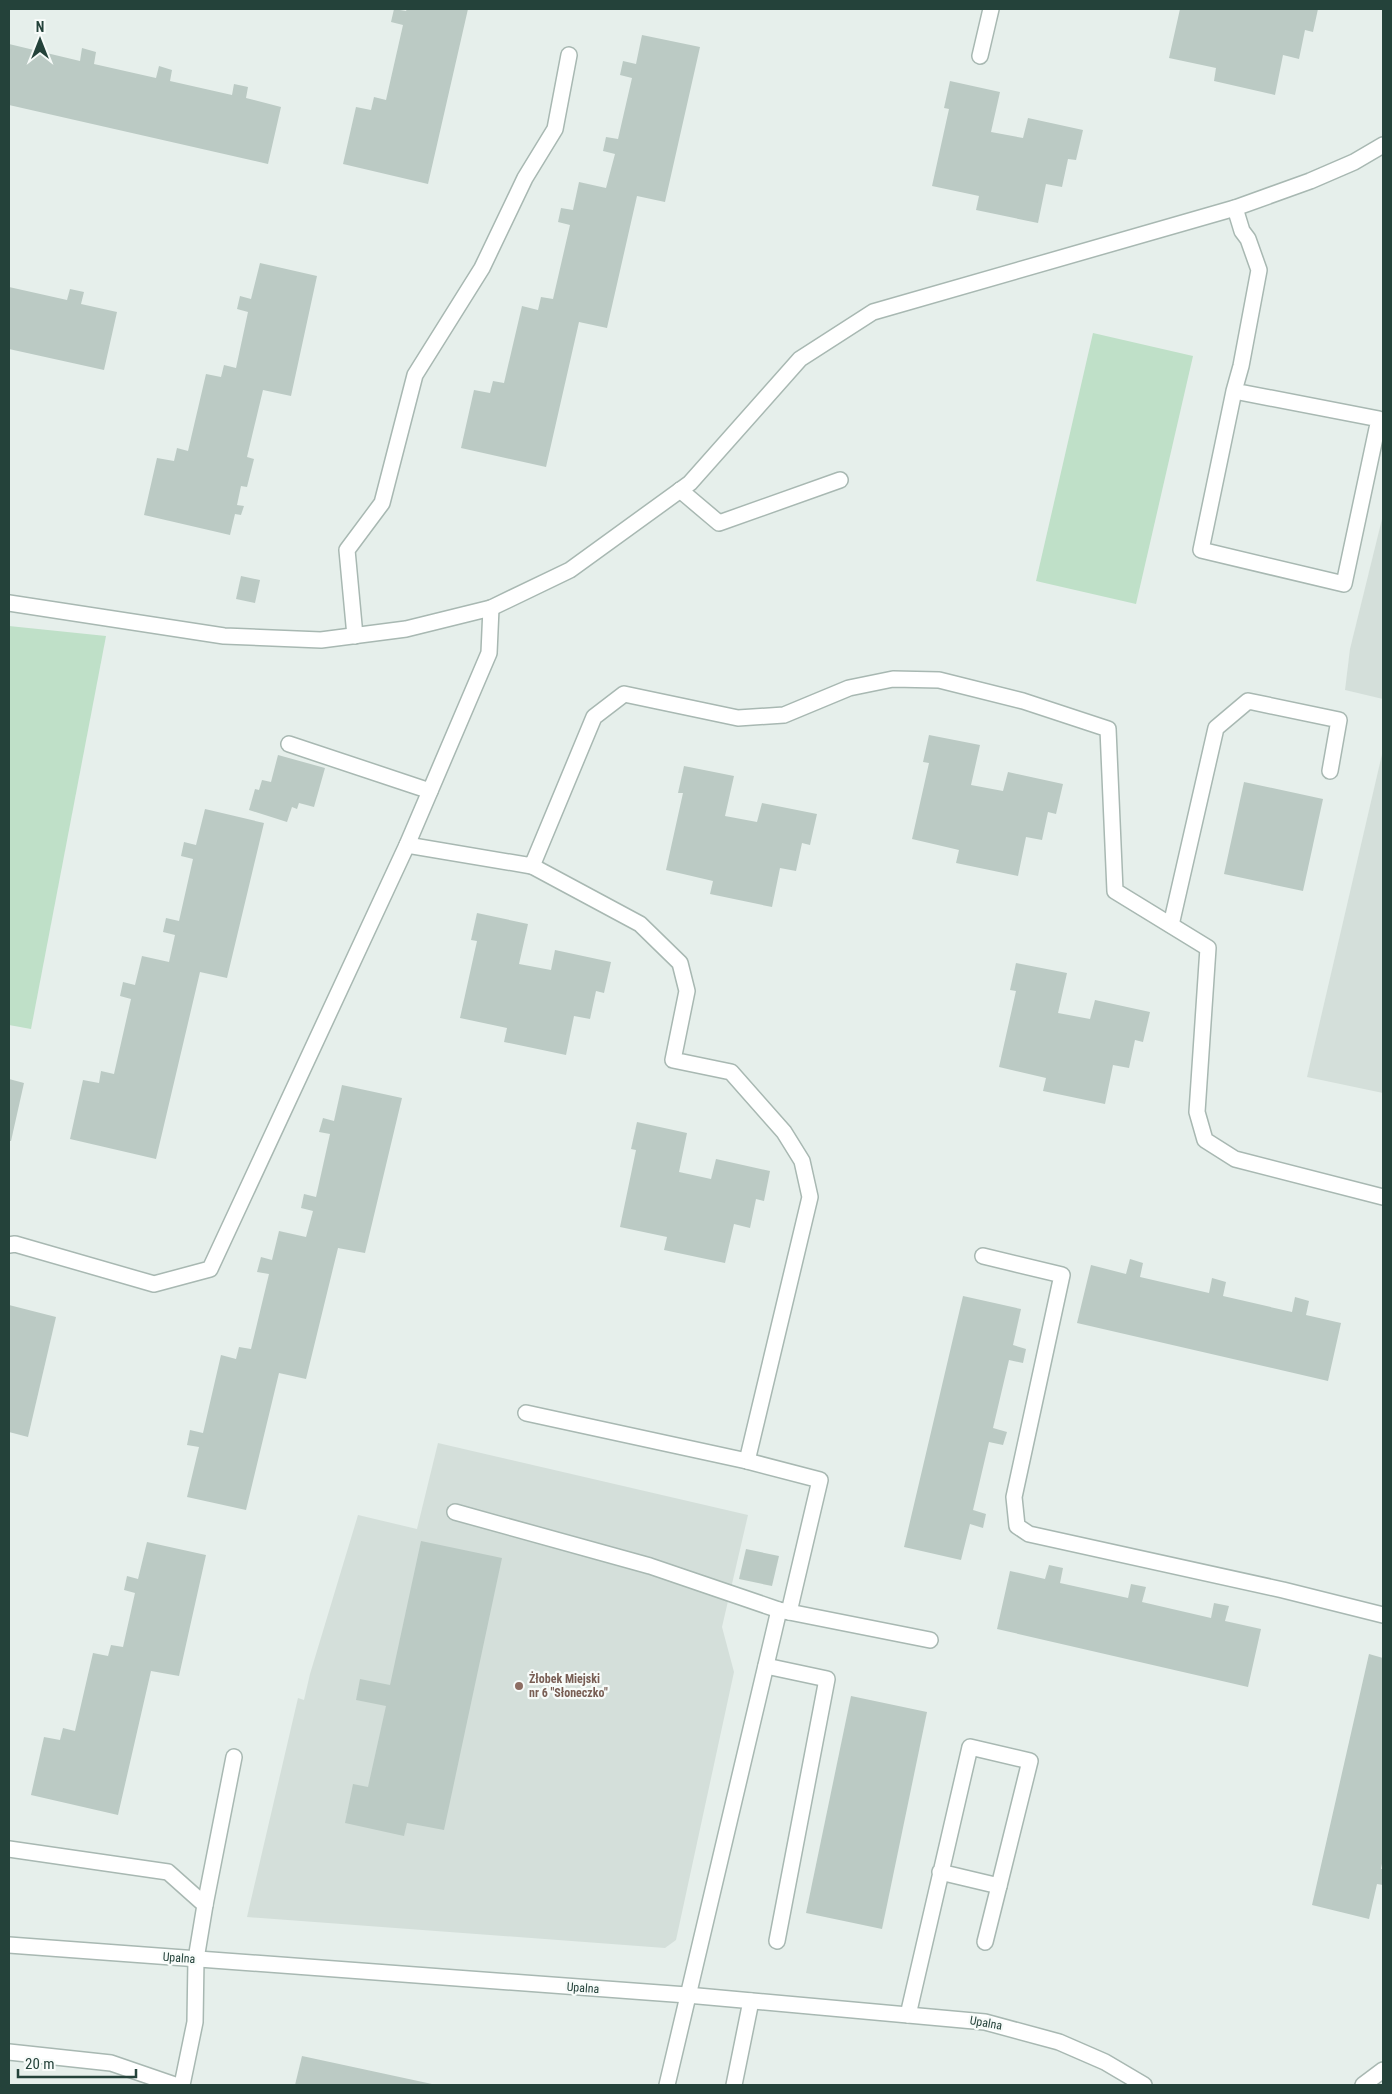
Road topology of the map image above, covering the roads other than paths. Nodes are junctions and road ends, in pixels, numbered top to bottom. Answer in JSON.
{"nodes":[{"id":1,"x":990,"y":9,"type":"edge"},
{"id":2,"x":569,"y":55,"type":"dead end"},
{"id":3,"x":980,"y":56,"type":"dead end"},
{"id":4,"x":1383,"y":145,"type":"edge"},
{"id":5,"x":1235,"y":208,"type":"junction"},
{"id":6,"x":1234,"y":391,"type":"junction"},
{"id":7,"x":840,"y":480,"type":"dead end"},
{"id":8,"x":680,"y":490,"type":"junction"},
{"id":9,"x":9,"y":603,"type":"edge"},
{"id":10,"x":491,"y":608,"type":"junction"},
{"id":11,"x":355,"y":636,"type":"junction"},
{"id":12,"x":289,"y":744,"type":"dead end"},
{"id":13,"x":1330,"y":771,"type":"dead end"},
{"id":14,"x":430,"y":791,"type":"junction"},
{"id":15,"x":407,"y":845,"type":"junction"},
{"id":16,"x":532,"y":866,"type":"junction"},
{"id":17,"x":1171,"y":925,"type":"junction"},
{"id":18,"x":1383,"y":1198,"type":"edge"},
{"id":19,"x":9,"y":1245,"type":"edge"},
{"id":20,"x":983,"y":1256,"type":"dead end"},
{"id":21,"x":526,"y":1412,"type":"dead end"},
{"id":22,"x":747,"y":1461,"type":"junction"},
{"id":23,"x":455,"y":1512,"type":"dead end"},
{"id":24,"x":784,"y":1611,"type":"junction"},
{"id":25,"x":1383,"y":1615,"type":"edge"},
{"id":26,"x":930,"y":1640,"type":"dead end"},
{"id":27,"x":766,"y":1666,"type":"junction"},
{"id":28,"x":234,"y":1757,"type":"dead end"},
{"id":29,"x":9,"y":1849,"type":"edge"},
{"id":30,"x":940,"y":1872,"type":"junction"},
{"id":31,"x":998,"y":1886,"type":"junction"},
{"id":32,"x":205,"y":1905,"type":"junction"},
{"id":33,"x":777,"y":1941,"type":"dead end"},
{"id":34,"x":985,"y":1942,"type":"dead end"},
{"id":35,"x":9,"y":1945,"type":"edge"},
{"id":36,"x":196,"y":1959,"type":"junction"},
{"id":37,"x":687,"y":1996,"type":"junction"},
{"id":38,"x":751,"y":2001,"type":"junction"},
{"id":39,"x":908,"y":2014,"type":"junction"},
{"id":40,"x":9,"y":2052,"type":"edge"},
{"id":41,"x":1383,"y":2070,"type":"edge"},
{"id":42,"x":175,"y":2085,"type":"edge"},
{"id":43,"x":182,"y":2085,"type":"edge"},
{"id":44,"x":667,"y":2085,"type":"edge"},
{"id":45,"x":734,"y":2085,"type":"edge"},
{"id":46,"x":1144,"y":2085,"type":"edge"},
{"id":47,"x":1363,"y":2085,"type":"edge"}],
"edges":[{"from":1,"to":3,"type":"street"},
{"from":2,"to":11,"type":"street"},
{"from":4,"to":5,"type":"street"},
{"from":5,"to":6,"type":"street"},
{"from":5,"to":8,"type":"street"},
{"from":6,"to":6,"type":"street"},
{"from":7,"to":8,"type":"street"},
{"from":8,"to":10,"type":"street"},
{"from":9,"to":11,"type":"street"},
{"from":10,"to":11,"type":"street"},
{"from":10,"to":14,"type":"street"},
{"from":12,"to":14,"type":"street"},
{"from":13,"to":17,"type":"street"},
{"from":14,"to":15,"type":"street"},
{"from":15,"to":16,"type":"street"},
{"from":15,"to":19,"type":"street"},
{"from":16,"to":17,"type":"street"},
{"from":16,"to":22,"type":"street"},
{"from":17,"to":18,"type":"street"},
{"from":20,"to":25,"type":"street"},
{"from":21,"to":22,"type":"street"},
{"from":22,"to":24,"type":"street"},
{"from":23,"to":24,"type":"street"},
{"from":24,"to":26,"type":"street"},
{"from":24,"to":27,"type":"street"},
{"from":27,"to":33,"type":"street"},
{"from":27,"to":37,"type":"street"},
{"from":28,"to":32,"type":"street"},
{"from":29,"to":32,"type":"street"},
{"from":30,"to":31,"type":"street"},
{"from":30,"to":31,"type":"street"},
{"from":30,"to":39,"type":"street"},
{"from":31,"to":34,"type":"street"},
{"from":32,"to":36,"type":"street"},
{"from":35,"to":36,"type":"street","name":"Upalna"},
{"from":36,"to":37,"type":"street","name":"Upalna"},
{"from":36,"to":43,"type":"street"},
{"from":37,"to":38,"type":"street","name":"Upalna"},
{"from":37,"to":44,"type":"street"},
{"from":38,"to":39,"type":"street","name":"Upalna"},
{"from":38,"to":45,"type":"street"},
{"from":39,"to":46,"type":"street","name":"Upalna"},
{"from":40,"to":42,"type":"street"},
{"from":41,"to":47,"type":"street"}]}
